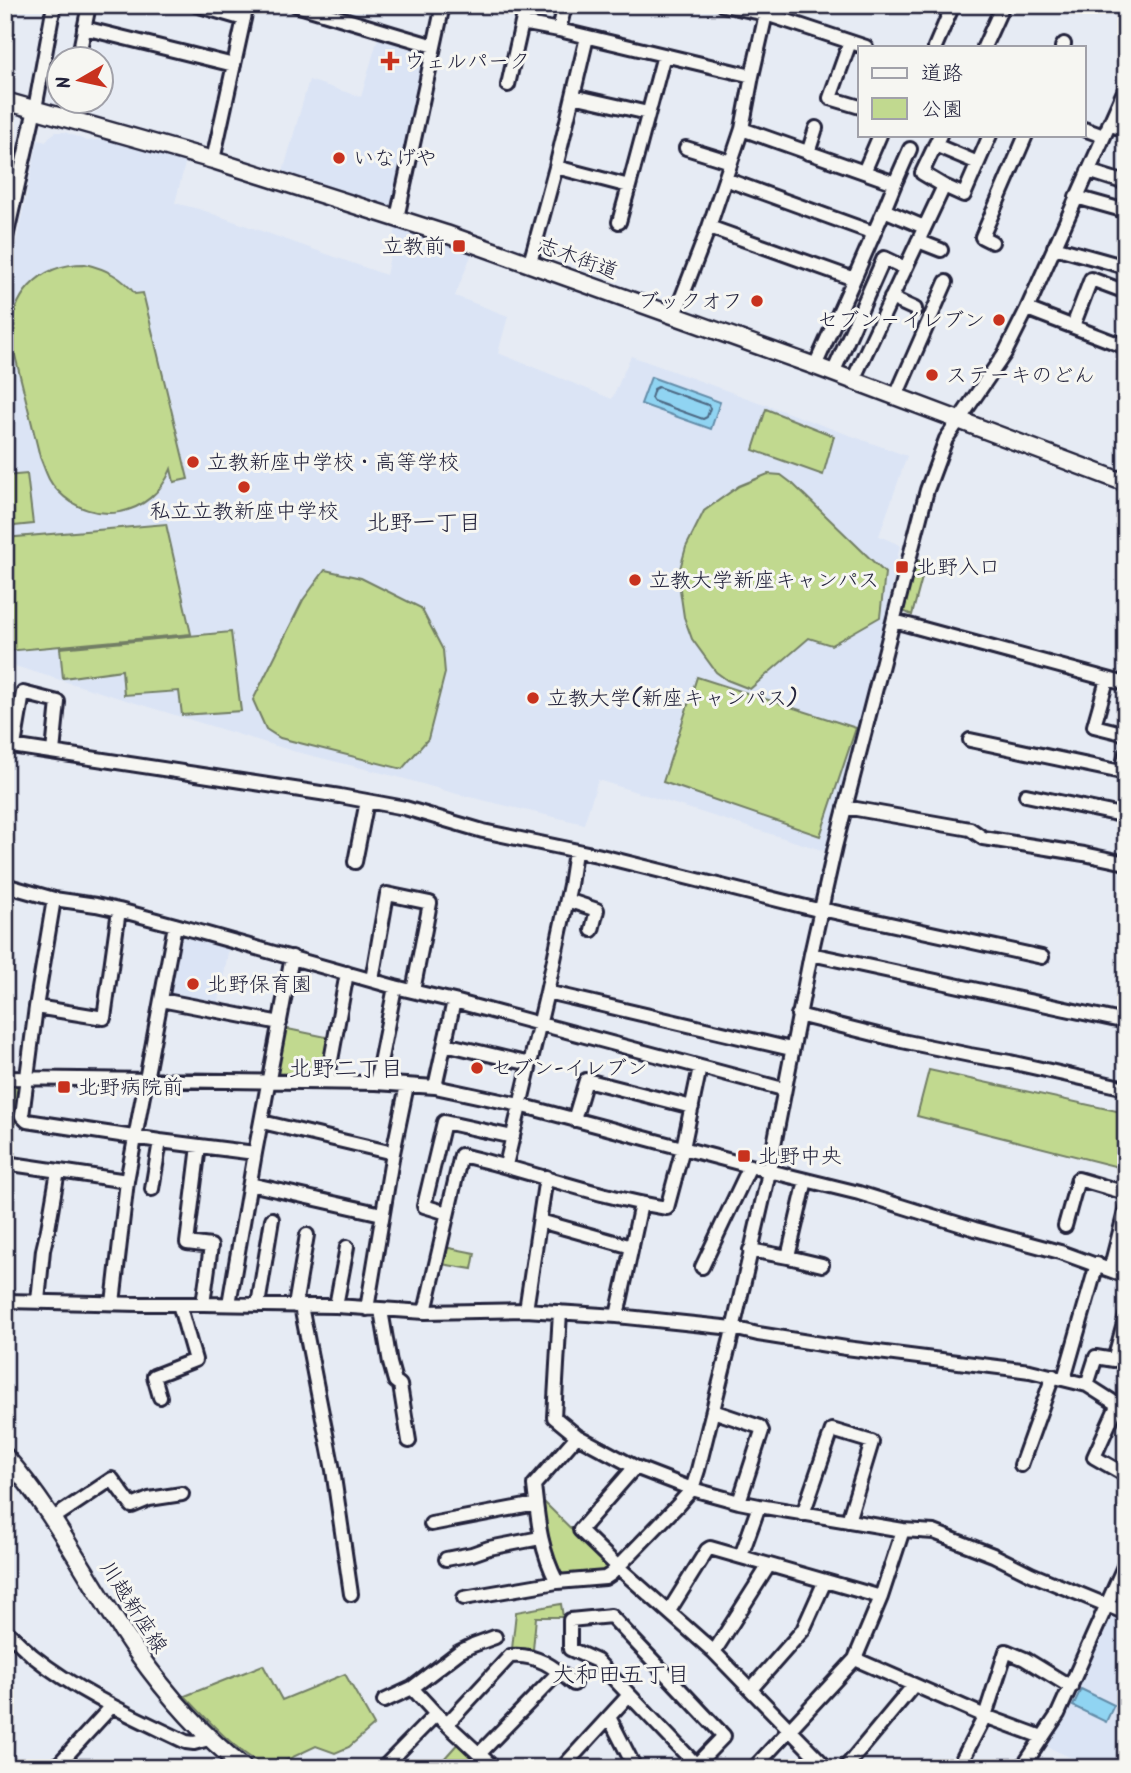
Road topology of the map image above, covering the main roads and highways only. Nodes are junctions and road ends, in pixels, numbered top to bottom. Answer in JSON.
{"nodes":[{"id":1,"x":5,"y":101,"type":"edge"},
{"id":2,"x":46,"y":109,"type":"edge"},
{"id":3,"x":88,"y":116,"type":"edge"},
{"id":4,"x":1126,"y":483,"type":"edge"},
{"id":5,"x":5,"y":1456,"type":"edge"},
{"id":6,"x":244,"y":1768,"type":"edge"}],
"edges":[{"from":1,"to":2,"type":"main road","name":"志木街道"},
{"from":3,"to":4,"type":"main road","name":"志木街道"},
{"from":5,"to":6,"type":"main road","name":"川越新座線"}]}
